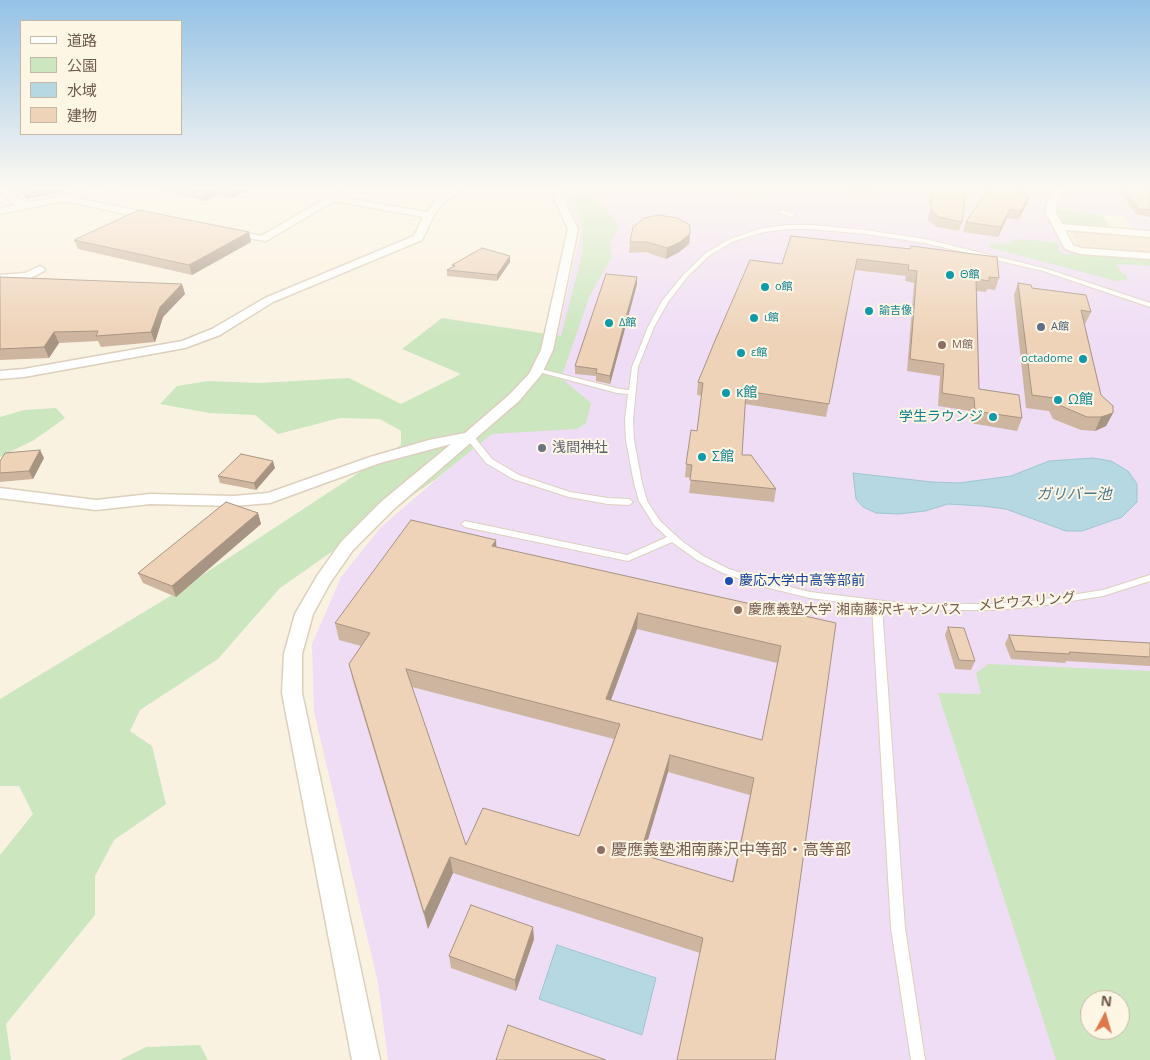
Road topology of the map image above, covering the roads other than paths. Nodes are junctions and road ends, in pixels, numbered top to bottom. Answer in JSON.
{"nodes":[{"id":1,"x":418,"y":237,"type":"edge"},
{"id":2,"x":571,"y":237,"type":"edge"},
{"id":3,"x":742,"y":237,"type":"edge"},
{"id":4,"x":902,"y":237,"type":"edge"},
{"id":5,"x":904,"y":237,"type":"edge"},
{"id":6,"x":1064,"y":237,"type":"edge"},
{"id":7,"x":901,"y":248,"type":"edge"},
{"id":8,"x":1150,"y":256,"type":"edge"},
{"id":9,"x":40,"y":269,"type":"dead end"},
{"id":10,"x":0,"y":278,"type":"edge"},
{"id":11,"x":1150,"y":305,"type":"edge"},
{"id":12,"x":537,"y":370,"type":"junction"},
{"id":13,"x":0,"y":374,"type":"edge"},
{"id":14,"x":631,"y":392,"type":"junction"},
{"id":15,"x":469,"y":436,"type":"junction"},
{"id":16,"x":0,"y":493,"type":"edge"},
{"id":17,"x":629,"y":502,"type":"dead end"},
{"id":18,"x":465,"y":524,"type":"dead end"},
{"id":19,"x":673,"y":538,"type":"junction"},
{"id":20,"x":1150,"y":578,"type":"edge"},
{"id":21,"x":877,"y":604,"type":"junction"},
{"id":22,"x":366,"y":1060,"type":"edge"},
{"id":23,"x":918,"y":1060,"type":"edge"}],
"edges":[{"from":1,"to":13,"type":"street"},
{"from":2,"to":12,"type":"street"},
{"from":3,"to":14,"type":"lane","name":"メビウスリング"},
{"from":4,"to":7,"type":"lane"},
{"from":5,"to":11,"type":"lane","name":"メビウスリング"},
{"from":6,"to":8,"type":"street"},
{"from":9,"to":10,"type":"street"},
{"from":12,"to":14,"type":"lane"},
{"from":12,"to":15,"type":"street"},
{"from":14,"to":19,"type":"lane","name":"メビウスリング"},
{"from":15,"to":16,"type":"street"},
{"from":15,"to":17,"type":"lane"},
{"from":15,"to":22,"type":"street"},
{"from":18,"to":19,"type":"lane"},
{"from":19,"to":21,"type":"lane","name":"メビウスリング"},
{"from":20,"to":21,"type":"lane","name":"メビウスリング"},
{"from":21,"to":23,"type":"lane"}]}
